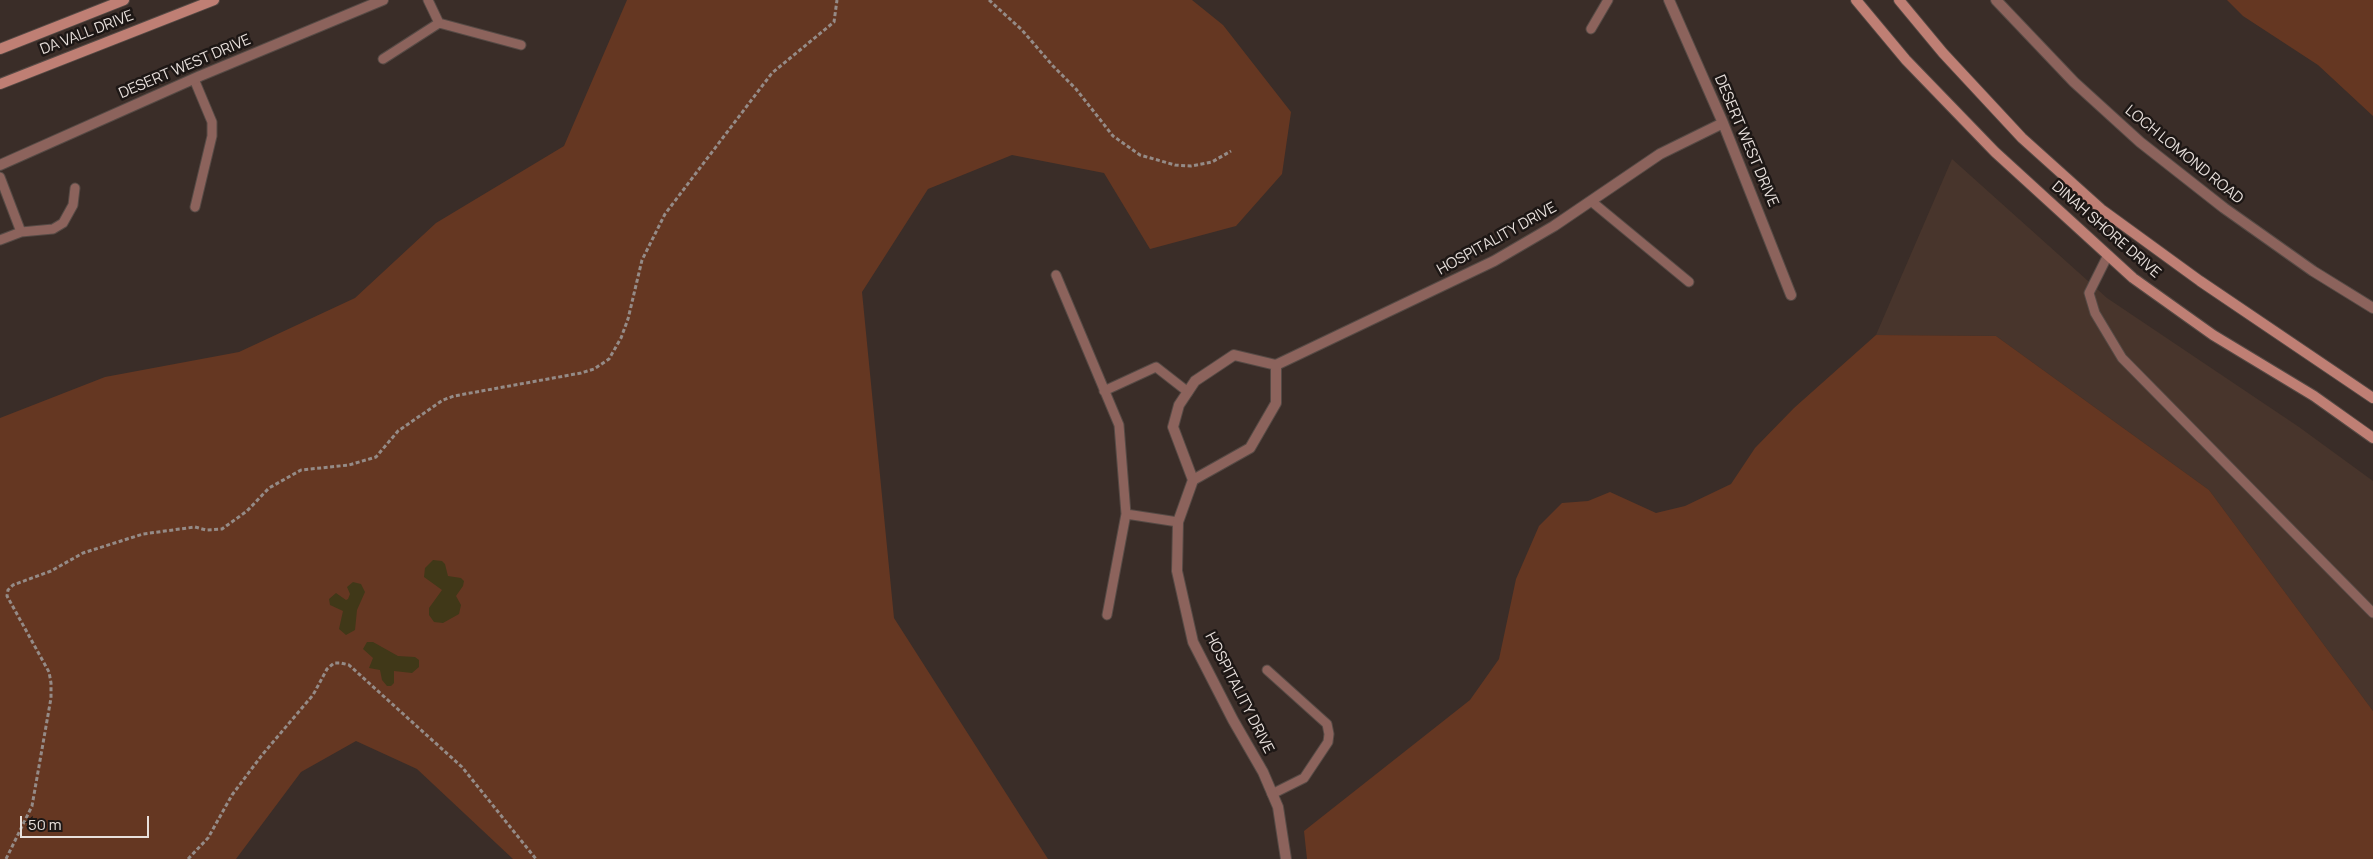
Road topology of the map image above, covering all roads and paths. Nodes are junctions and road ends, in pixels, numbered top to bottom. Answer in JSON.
{"nodes":[{"id":1,"x":124,"y":0,"type":"edge"},
{"id":2,"x":214,"y":0,"type":"edge"},
{"id":3,"x":383,"y":0,"type":"edge"},
{"id":4,"x":428,"y":0,"type":"edge"},
{"id":5,"x":837,"y":0,"type":"edge"},
{"id":6,"x":989,"y":0,"type":"edge"},
{"id":7,"x":1608,"y":0,"type":"edge"},
{"id":8,"x":1670,"y":0,"type":"edge"},
{"id":9,"x":1856,"y":0,"type":"edge"},
{"id":10,"x":1900,"y":0,"type":"edge"},
{"id":11,"x":1996,"y":0,"type":"edge"},
{"id":12,"x":439,"y":23,"type":"junction"},
{"id":13,"x":1592,"y":29,"type":"dead end"},
{"id":14,"x":522,"y":45,"type":"dead end"},
{"id":15,"x":0,"y":49,"type":"edge"},
{"id":16,"x":383,"y":59,"type":"dead end"},
{"id":17,"x":194,"y":79,"type":"junction"},
{"id":18,"x":0,"y":84,"type":"edge"},
{"id":19,"x":1723,"y":123,"type":"junction"},
{"id":20,"x":1231,"y":150,"type":"dead end"},
{"id":21,"x":0,"y":165,"type":"edge"},
{"id":22,"x":0,"y":177,"type":"edge"},
{"id":23,"x":75,"y":188,"type":"dead end"},
{"id":24,"x":1591,"y":201,"type":"junction"},
{"id":25,"x":195,"y":207,"type":"dead end"},
{"id":26,"x":21,"y":232,"type":"junction"},
{"id":27,"x":0,"y":240,"type":"edge"},
{"id":28,"x":2108,"y":255,"type":"junction"},
{"id":29,"x":1056,"y":275,"type":"dead end"},
{"id":30,"x":1689,"y":282,"type":"dead end"},
{"id":31,"x":1791,"y":295,"type":"dead end"},
{"id":32,"x":2373,"y":308,"type":"edge"},
{"id":33,"x":1276,"y":365,"type":"junction"},
{"id":34,"x":1104,"y":391,"type":"junction"},
{"id":35,"x":1188,"y":392,"type":"junction"},
{"id":36,"x":2373,"y":398,"type":"edge"},
{"id":37,"x":2373,"y":438,"type":"edge"},
{"id":38,"x":1193,"y":480,"type":"junction"},
{"id":39,"x":1126,"y":514,"type":"junction"},
{"id":40,"x":1178,"y":522,"type":"junction"},
{"id":41,"x":2373,"y":613,"type":"edge"},
{"id":42,"x":1107,"y":615,"type":"dead end"},
{"id":43,"x":1267,"y":670,"type":"dead end"},
{"id":44,"x":1272,"y":794,"type":"junction"},
{"id":45,"x":6,"y":859,"type":"edge"},
{"id":46,"x":188,"y":859,"type":"edge"},
{"id":47,"x":536,"y":859,"type":"edge"},
{"id":48,"x":1286,"y":859,"type":"edge"}],
"edges":[{"from":1,"to":15,"type":"main road","name":"DA VALL DRIVE"},
{"from":2,"to":18,"type":"main road","name":"DA VALL DRIVE"},
{"from":3,"to":17,"type":"street","name":"DESERT WEST DRIVE"},
{"from":4,"to":12,"type":"lane"},
{"from":5,"to":45,"type":"path"},
{"from":6,"to":20,"type":"path"},
{"from":7,"to":13,"type":"lane"},
{"from":8,"to":19,"type":"street","name":"DESERT WEST DRIVE"},
{"from":9,"to":28,"type":"main road","name":"DINAH SHORE DRIVE"},
{"from":10,"to":36,"type":"main road","name":"DINAH SHORE DRIVE"},
{"from":11,"to":32,"type":"street","name":"LOCH LOMOND ROAD"},
{"from":12,"to":14,"type":"lane"},
{"from":12,"to":16,"type":"lane"},
{"from":17,"to":21,"type":"street","name":"DESERT WEST DRIVE"},
{"from":17,"to":25,"type":"lane"},
{"from":19,"to":24,"type":"street","name":"HOSPITALITY DRIVE"},
{"from":19,"to":31,"type":"street","name":"DESERT WEST DRIVE"},
{"from":22,"to":26,"type":"lane"},
{"from":23,"to":26,"type":"lane"},
{"from":24,"to":30,"type":"lane"},
{"from":24,"to":33,"type":"street","name":"HOSPITALITY DRIVE"},
{"from":26,"to":27,"type":"lane"},
{"from":28,"to":37,"type":"main road","name":"DINAH SHORE DRIVE"},
{"from":28,"to":41,"type":"lane"},
{"from":29,"to":34,"type":"lane"},
{"from":33,"to":35,"type":"street"},
{"from":33,"to":38,"type":"street"},
{"from":34,"to":35,"type":"lane"},
{"from":34,"to":39,"type":"lane"},
{"from":35,"to":38,"type":"street"},
{"from":38,"to":40,"type":"street","name":"HOSPITALITY DRIVE"},
{"from":39,"to":40,"type":"lane"},
{"from":39,"to":42,"type":"lane"},
{"from":40,"to":44,"type":"street","name":"HOSPITALITY DRIVE"},
{"from":43,"to":44,"type":"lane"},
{"from":44,"to":48,"type":"street","name":"HOSPITALITY DRIVE"},
{"from":46,"to":47,"type":"path"}]}
